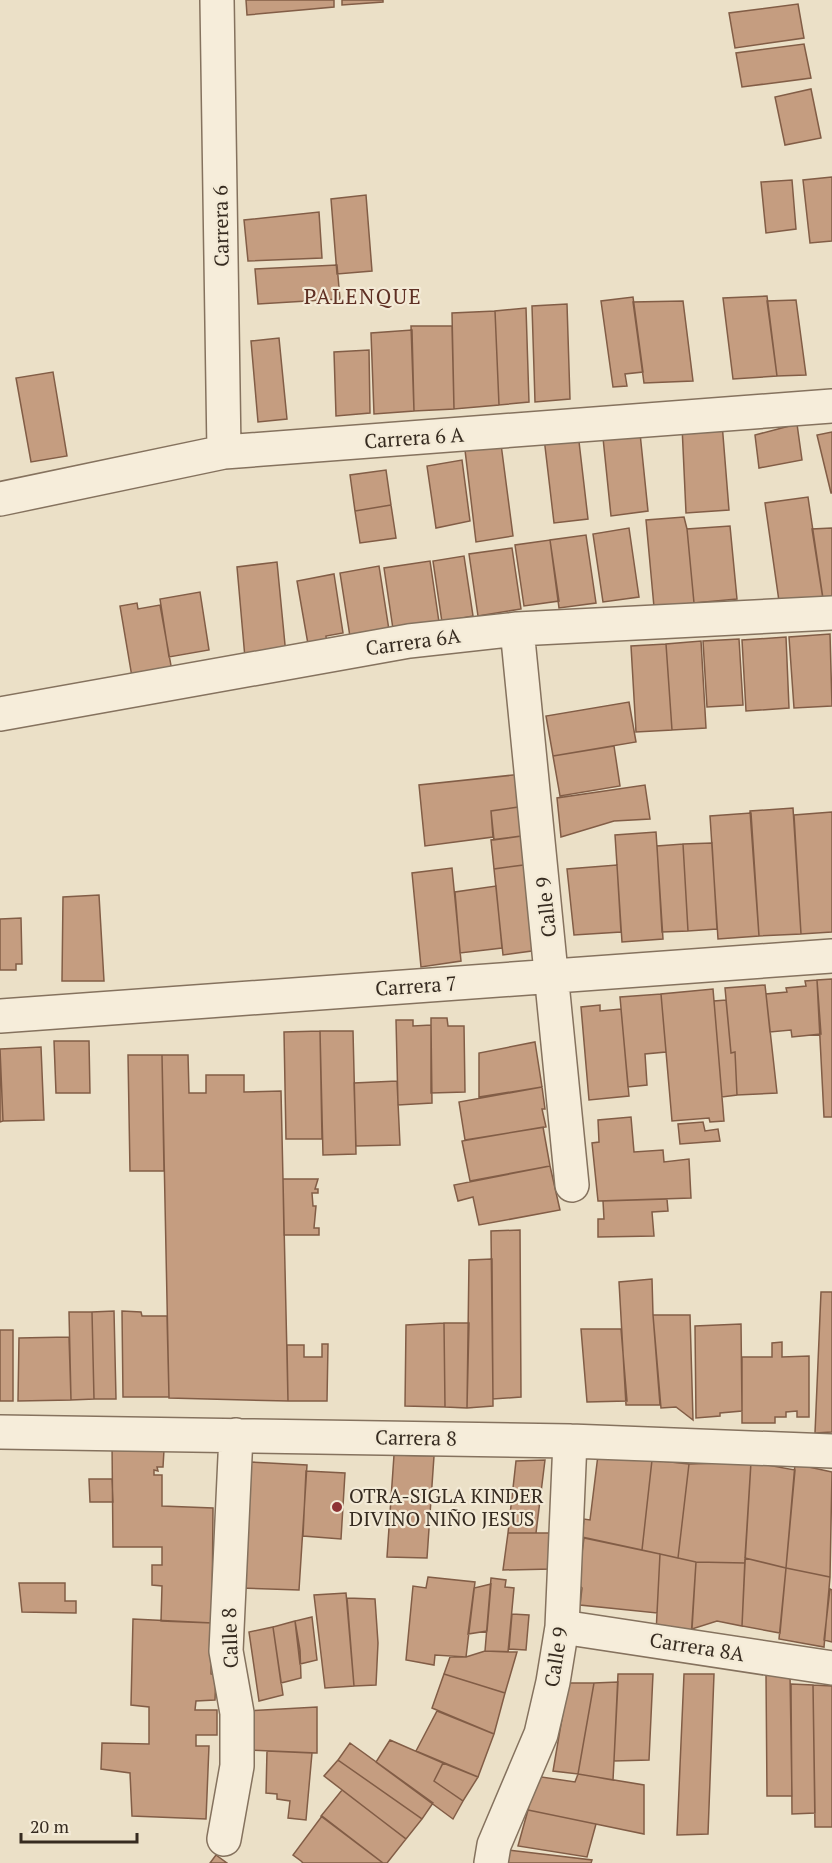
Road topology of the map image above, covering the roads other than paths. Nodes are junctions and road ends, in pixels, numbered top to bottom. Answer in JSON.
{"nodes":[{"id":1,"x":217,"y":0,"type":"edge"},
{"id":2,"x":832,"y":406,"type":"edge"},
{"id":3,"x":224,"y":453,"type":"junction"},
{"id":4,"x":0,"y":500,"type":"edge"},
{"id":5,"x":832,"y":613,"type":"edge"},
{"id":6,"x":517,"y":629,"type":"junction"},
{"id":7,"x":0,"y":714,"type":"edge"},
{"id":8,"x":832,"y":956,"type":"edge"},
{"id":9,"x":553,"y":976,"type":"junction"},
{"id":10,"x":0,"y":1016,"type":"edge"},
{"id":11,"x":572,"y":1185,"type":"dead end"},
{"id":12,"x":0,"y":1431,"type":"edge"},
{"id":13,"x":236,"y":1435,"type":"junction"},
{"id":14,"x":570,"y":1441,"type":"junction"},
{"id":15,"x":832,"y":1451,"type":"edge"},
{"id":16,"x":561,"y":1627,"type":"junction"},
{"id":17,"x":832,"y":1668,"type":"edge"},
{"id":18,"x":224,"y":1839,"type":"dead end"},
{"id":19,"x":488,"y":1857,"type":"edge"}],
"edges":[{"from":1,"to":3,"type":"street","name":"Carrera 6"},
{"from":2,"to":3,"type":"street","name":"Carrera 6 A"},
{"from":3,"to":4,"type":"street","name":"Carrera 6 A"},
{"from":5,"to":6,"type":"street","name":"Carrera 6A"},
{"from":6,"to":7,"type":"street","name":"Carrera 6A"},
{"from":6,"to":9,"type":"street","name":"Calle 9"},
{"from":8,"to":9,"type":"street","name":"Carrera 7"},
{"from":9,"to":10,"type":"street","name":"Carrera 7"},
{"from":9,"to":11,"type":"street","name":"Calle 9"},
{"from":12,"to":13,"type":"street","name":"Carrera 8"},
{"from":13,"to":14,"type":"street","name":"Carrera 8"},
{"from":13,"to":18,"type":"street","name":"Calle 8"},
{"from":14,"to":15,"type":"street","name":"Carrera 8"},
{"from":14,"to":16,"type":"street","name":"Calle 9"},
{"from":16,"to":17,"type":"street","name":"Carrera 8A"},
{"from":16,"to":19,"type":"street","name":"Calle 9"}]}
